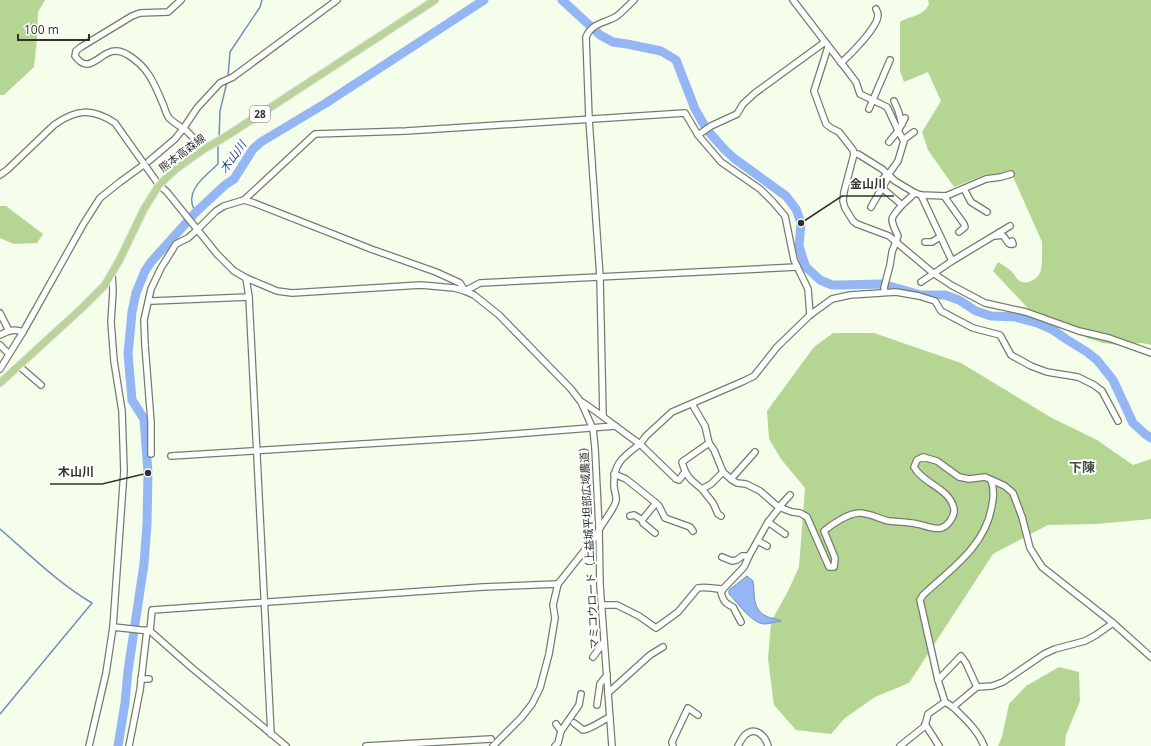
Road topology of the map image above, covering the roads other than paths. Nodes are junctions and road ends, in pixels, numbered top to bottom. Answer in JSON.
{"nodes":[{"id":1,"x":181,"y":0,"type":"edge"},
{"id":2,"x":337,"y":0,"type":"edge"},
{"id":3,"x":435,"y":0,"type":"edge"},
{"id":4,"x":634,"y":0,"type":"edge"},
{"id":5,"x":793,"y":0,"type":"edge"},
{"id":6,"x":876,"y":9,"type":"dead end"},
{"id":7,"x":827,"y":45,"type":"junction"},
{"id":8,"x":890,"y":60,"type":"dead end"},
{"id":9,"x":841,"y":63,"type":"junction"},
{"id":10,"x":872,"y":100,"type":"junction"},
{"id":11,"x":894,"y":101,"type":"dead end"},
{"id":12,"x":870,"y":109,"type":"dead end"},
{"id":13,"x":589,"y":120,"type":"junction"},
{"id":14,"x":183,"y":129,"type":"junction"},
{"id":15,"x":898,"y":131,"type":"junction"},
{"id":16,"x":914,"y":132,"type":"dead end"},
{"id":17,"x":699,"y":134,"type":"junction"},
{"id":18,"x":904,"y":140,"type":"junction"},
{"id":19,"x":889,"y":142,"type":"dead end"},
{"id":20,"x":204,"y":149,"type":"junction"},
{"id":21,"x":854,"y":154,"type":"junction"},
{"id":22,"x":149,"y":161,"type":"dead end"},
{"id":23,"x":142,"y":166,"type":"dead end"},
{"id":24,"x":1011,"y":174,"type":"dead end"},
{"id":25,"x":0,"y":175,"type":"edge"},
{"id":26,"x":888,"y":175,"type":"junction"},
{"id":27,"x":876,"y":182,"type":"dead end"},
{"id":28,"x":159,"y":185,"type":"junction"},
{"id":29,"x":882,"y":188,"type":"junction"},
{"id":30,"x":964,"y":189,"type":"junction"},
{"id":31,"x":918,"y":194,"type":"junction"},
{"id":32,"x":944,"y":196,"type":"junction"},
{"id":33,"x":244,"y":200,"type":"junction"},
{"id":34,"x":902,"y":205,"type":"junction"},
{"id":35,"x":871,"y":207,"type":"dead end"},
{"id":36,"x":987,"y":212,"type":"dead end"},
{"id":37,"x":1010,"y":226,"type":"dead end"},
{"id":38,"x":196,"y":228,"type":"junction"},
{"id":39,"x":959,"y":232,"type":"dead end"},
{"id":40,"x":940,"y":237,"type":"junction"},
{"id":41,"x":992,"y":237,"type":"junction"},
{"id":42,"x":1012,"y":241,"type":"dead end"},
{"id":43,"x":895,"y":242,"type":"junction"},
{"id":44,"x":925,"y":242,"type":"dead end"},
{"id":45,"x":952,"y":262,"type":"junction"},
{"id":46,"x":796,"y":267,"type":"junction"},
{"id":47,"x":112,"y":273,"type":"junction"},
{"id":48,"x":933,"y":273,"type":"junction"},
{"id":49,"x":600,"y":277,"type":"junction"},
{"id":50,"x":246,"y":278,"type":"junction"},
{"id":51,"x":920,"y":282,"type":"dead end"},
{"id":52,"x":465,"y":291,"type":"junction"},
{"id":53,"x":884,"y":292,"type":"junction"},
{"id":54,"x":249,"y":297,"type":"junction"},
{"id":55,"x":152,"y":301,"type":"dead end"},
{"id":56,"x":0,"y":313,"type":"edge"},
{"id":57,"x":810,"y":315,"type":"junction"},
{"id":58,"x":9,"y":331,"type":"junction"},
{"id":59,"x":23,"y":332,"type":"junction"},
{"id":60,"x":0,"y":335,"type":"edge"},
{"id":61,"x":0,"y":345,"type":"edge"},
{"id":62,"x":1151,"y":353,"type":"edge"},
{"id":63,"x":9,"y":354,"type":"junction"},
{"id":64,"x":18,"y":366,"type":"junction"},
{"id":65,"x":0,"y":369,"type":"edge"},
{"id":66,"x":0,"y":384,"type":"edge"},
{"id":67,"x":41,"y":385,"type":"dead end"},
{"id":68,"x":581,"y":402,"type":"junction"},
{"id":69,"x":692,"y":404,"type":"junction"},
{"id":70,"x":603,"y":416,"type":"junction"},
{"id":71,"x":1118,"y":422,"type":"dead end"},
{"id":72,"x":615,"y":426,"type":"junction"},
{"id":73,"x":593,"y":429,"type":"junction"},
{"id":74,"x":709,"y":443,"type":"junction"},
{"id":75,"x":640,"y":444,"type":"junction"},
{"id":76,"x":256,"y":451,"type":"junction"},
{"id":77,"x":755,"y":452,"type":"dead end"},
{"id":78,"x":151,"y":454,"type":"dead end"},
{"id":79,"x":171,"y":456,"type":"dead end"},
{"id":80,"x":685,"y":472,"type":"junction"},
{"id":81,"x":723,"y":472,"type":"junction"},
{"id":82,"x":614,"y":474,"type":"junction"},
{"id":83,"x":731,"y":479,"type":"junction"},
{"id":84,"x":991,"y":480,"type":"junction"},
{"id":85,"x":702,"y":489,"type":"junction"},
{"id":86,"x":790,"y":495,"type":"dead end"},
{"id":87,"x":656,"y":503,"type":"junction"},
{"id":88,"x":780,"y":507,"type":"junction"},
{"id":89,"x":630,"y":516,"type":"dead end"},
{"id":90,"x":721,"y":516,"type":"dead end"},
{"id":91,"x":642,"y":520,"type":"junction"},
{"id":92,"x":768,"y":522,"type":"junction"},
{"id":93,"x":599,"y":528,"type":"junction"},
{"id":94,"x":693,"y":531,"type":"dead end"},
{"id":95,"x":655,"y":533,"type":"dead end"},
{"id":96,"x":785,"y":534,"type":"dead end"},
{"id":97,"x":758,"y":541,"type":"junction"},
{"id":98,"x":768,"y":546,"type":"dead end"},
{"id":99,"x":749,"y":556,"type":"junction"},
{"id":100,"x":722,"y":557,"type":"dead end"},
{"id":101,"x":558,"y":584,"type":"junction"},
{"id":102,"x":723,"y":589,"type":"junction"},
{"id":103,"x":265,"y":602,"type":"junction"},
{"id":104,"x":602,"y":605,"type":"junction"},
{"id":105,"x":741,"y":622,"type":"dead end"},
{"id":106,"x":1113,"y":623,"type":"junction"},
{"id":107,"x":114,"y":627,"type":"junction"},
{"id":108,"x":149,"y":630,"type":"junction"},
{"id":109,"x":604,"y":642,"type":"junction"},
{"id":110,"x":663,"y":647,"type":"dead end"},
{"id":111,"x":593,"y":657,"type":"dead end"},
{"id":112,"x":1151,"y":657,"type":"edge"},
{"id":113,"x":607,"y":675,"type":"junction"},
{"id":114,"x":141,"y":679,"type":"junction"},
{"id":115,"x":149,"y":679,"type":"dead end"},
{"id":116,"x":938,"y":680,"type":"junction"},
{"id":117,"x":977,"y":687,"type":"junction"},
{"id":118,"x":581,"y":694,"type":"dead end"},
{"id":119,"x":608,"y":694,"type":"junction"},
{"id":120,"x":945,"y":702,"type":"junction"},
{"id":121,"x":597,"y":705,"type":"dead end"},
{"id":122,"x":953,"y":707,"type":"junction"},
{"id":123,"x":698,"y":715,"type":"dead end"},
{"id":124,"x":610,"y":717,"type":"junction"},
{"id":125,"x":574,"y":723,"type":"dead end"},
{"id":126,"x":556,"y":724,"type":"dead end"},
{"id":127,"x":925,"y":724,"type":"junction"},
{"id":128,"x":561,"y":731,"type":"junction"},
{"id":129,"x":271,"y":734,"type":"junction"},
{"id":130,"x":491,"y":739,"type":"dead end"},
{"id":131,"x":90,"y":746,"type":"edge"},
{"id":132,"x":129,"y":746,"type":"edge"},
{"id":133,"x":286,"y":746,"type":"edge"},
{"id":134,"x":366,"y":746,"type":"edge"},
{"id":135,"x":493,"y":746,"type":"edge"},
{"id":136,"x":556,"y":746,"type":"edge"},
{"id":137,"x":612,"y":746,"type":"edge"},
{"id":138,"x":673,"y":746,"type":"edge"},
{"id":139,"x":738,"y":746,"type":"edge"},
{"id":140,"x":768,"y":746,"type":"edge"},
{"id":141,"x":900,"y":746,"type":"edge"},
{"id":142,"x":939,"y":746,"type":"edge"},
{"id":143,"x":984,"y":746,"type":"edge"}],
"edges":[{"from":1,"to":14,"type":"street"},
{"from":2,"to":14,"type":"street"},
{"from":3,"to":20,"type":"main road","name":"熊本高森線","number":"28"},
{"from":4,"to":13,"type":"street"},
{"from":5,"to":7,"type":"street"},
{"from":6,"to":9,"type":"street"},
{"from":7,"to":9,"type":"street"},
{"from":7,"to":17,"type":"street"},
{"from":7,"to":21,"type":"street"},
{"from":8,"to":10,"type":"street"},
{"from":9,"to":10,"type":"street"},
{"from":10,"to":12,"type":"street"},
{"from":10,"to":15,"type":"street"},
{"from":11,"to":15,"type":"street"},
{"from":13,"to":17,"type":"street"},
{"from":13,"to":33,"type":"street"},
{"from":13,"to":49,"type":"street"},
{"from":14,"to":20,"type":"street"},
{"from":14,"to":22,"type":"street"},
{"from":15,"to":18,"type":"street"},
{"from":15,"to":19,"type":"street"},
{"from":16,"to":18,"type":"street"},
{"from":17,"to":46,"type":"street"},
{"from":18,"to":26,"type":"street"},
{"from":20,"to":28,"type":"main road","name":"熊本高森線","number":"28"},
{"from":21,"to":26,"type":"street"},
{"from":21,"to":43,"type":"street"},
{"from":23,"to":59,"type":"street"},
{"from":24,"to":30,"type":"street"},
{"from":25,"to":28,"type":"street","name":"マミコウロード（上益城平坦部広域農道）"},
{"from":26,"to":27,"type":"street"},
{"from":26,"to":29,"type":"street"},
{"from":26,"to":31,"type":"street"},
{"from":28,"to":38,"type":"street","name":"マミコウロード（上益城平坦部広域農道）"},
{"from":28,"to":47,"type":"main road","name":"熊本高森線","number":"28"},
{"from":29,"to":34,"type":"street"},
{"from":29,"to":35,"type":"street"},
{"from":30,"to":32,"type":"street"},
{"from":30,"to":36,"type":"street"},
{"from":31,"to":32,"type":"street"},
{"from":31,"to":34,"type":"street"},
{"from":31,"to":40,"type":"street"},
{"from":32,"to":39,"type":"street"},
{"from":33,"to":38,"type":"street"},
{"from":33,"to":52,"type":"street"},
{"from":34,"to":43,"type":"street"},
{"from":37,"to":41,"type":"street"},
{"from":38,"to":50,"type":"street","name":"マミコウロード（上益城平坦部広域農道）"},
{"from":38,"to":78,"type":"street"},
{"from":40,"to":44,"type":"street"},
{"from":40,"to":45,"type":"street"},
{"from":41,"to":42,"type":"street"},
{"from":41,"to":45,"type":"street"},
{"from":43,"to":48,"type":"street"},
{"from":43,"to":53,"type":"street"},
{"from":45,"to":48,"type":"street"},
{"from":46,"to":49,"type":"street"},
{"from":46,"to":57,"type":"street"},
{"from":47,"to":64,"type":"main road","name":"熊本高森線","number":"28"},
{"from":47,"to":107,"type":"street"},
{"from":48,"to":51,"type":"street"},
{"from":48,"to":62,"type":"street"},
{"from":49,"to":52,"type":"street"},
{"from":49,"to":70,"type":"street"},
{"from":50,"to":52,"type":"street","name":"マミコウロード（上益城平坦部広域農道）"},
{"from":50,"to":54,"type":"street"},
{"from":52,"to":68,"type":"street","name":"マミコウロード（上益城平坦部広域農道）"},
{"from":53,"to":57,"type":"street"},
{"from":53,"to":71,"type":"street"},
{"from":54,"to":55,"type":"street"},
{"from":54,"to":76,"type":"street"},
{"from":56,"to":58,"type":"street"},
{"from":57,"to":69,"type":"street"},
{"from":58,"to":59,"type":"street"},
{"from":58,"to":60,"type":"street"},
{"from":59,"to":63,"type":"street"},
{"from":61,"to":63,"type":"street"},
{"from":63,"to":65,"type":"street"},
{"from":64,"to":66,"type":"main road","name":"熊本高森線","number":"28"},
{"from":64,"to":67,"type":"street"},
{"from":68,"to":70,"type":"street"},
{"from":68,"to":73,"type":"street","name":"マミコウロード（上益城平坦部広域農道）"},
{"from":69,"to":74,"type":"street"},
{"from":69,"to":75,"type":"street"},
{"from":70,"to":72,"type":"street"},
{"from":72,"to":73,"type":"street"},
{"from":72,"to":75,"type":"street"},
{"from":73,"to":76,"type":"street"},
{"from":73,"to":93,"type":"street","name":"マミコウロード（上益城平坦部広域農道）"},
{"from":74,"to":80,"type":"street"},
{"from":74,"to":81,"type":"street"},
{"from":75,"to":80,"type":"street"},
{"from":75,"to":82,"type":"street"},
{"from":76,"to":79,"type":"street"},
{"from":76,"to":103,"type":"street"},
{"from":77,"to":83,"type":"street"},
{"from":80,"to":85,"type":"street"},
{"from":81,"to":83,"type":"street"},
{"from":81,"to":85,"type":"street"},
{"from":82,"to":87,"type":"street"},
{"from":82,"to":93,"type":"street"},
{"from":83,"to":88,"type":"street"},
{"from":84,"to":88,"type":"street"},
{"from":84,"to":106,"type":"street"},
{"from":84,"to":116,"type":"street"},
{"from":85,"to":90,"type":"street"},
{"from":86,"to":88,"type":"street"},
{"from":87,"to":91,"type":"street"},
{"from":87,"to":94,"type":"street"},
{"from":88,"to":92,"type":"street"},
{"from":89,"to":91,"type":"street"},
{"from":91,"to":95,"type":"street"},
{"from":92,"to":96,"type":"street"},
{"from":92,"to":97,"type":"street"},
{"from":93,"to":101,"type":"street"},
{"from":93,"to":104,"type":"street","name":"マミコウロード（上益城平坦部広域農道）"},
{"from":97,"to":98,"type":"street"},
{"from":97,"to":99,"type":"street"},
{"from":99,"to":100,"type":"street"},
{"from":99,"to":102,"type":"street"},
{"from":101,"to":103,"type":"street"},
{"from":101,"to":135,"type":"street"},
{"from":102,"to":104,"type":"street"},
{"from":102,"to":105,"type":"street"},
{"from":103,"to":108,"type":"street"},
{"from":103,"to":129,"type":"street"},
{"from":104,"to":109,"type":"street","name":"マミコウロード（上益城平坦部広域農道）"},
{"from":106,"to":112,"type":"street"},
{"from":106,"to":117,"type":"street"},
{"from":107,"to":108,"type":"street"},
{"from":107,"to":131,"type":"street"},
{"from":108,"to":114,"type":"street"},
{"from":108,"to":129,"type":"street"},
{"from":109,"to":111,"type":"street"},
{"from":109,"to":113,"type":"street","name":"マミコウロード（上益城平坦部広域農道）"},
{"from":110,"to":119,"type":"street"},
{"from":113,"to":119,"type":"street","name":"マミコウロード（上益城平坦部広域農道）"},
{"from":113,"to":121,"type":"street"},
{"from":114,"to":115,"type":"street"},
{"from":114,"to":132,"type":"street"},
{"from":116,"to":117,"type":"street"},
{"from":116,"to":120,"type":"street"},
{"from":117,"to":122,"type":"street"},
{"from":118,"to":128,"type":"street"},
{"from":119,"to":124,"type":"street","name":"マミコウロード（上益城平坦部広域農道）"},
{"from":120,"to":122,"type":"street"},
{"from":120,"to":127,"type":"street"},
{"from":122,"to":143,"type":"street"},
{"from":123,"to":138,"type":"street"},
{"from":124,"to":125,"type":"street"},
{"from":124,"to":137,"type":"street","name":"マミコウロード（上益城平坦部広域農道）"},
{"from":126,"to":128,"type":"street"},
{"from":127,"to":141,"type":"street"},
{"from":127,"to":142,"type":"street"},
{"from":128,"to":136,"type":"street"},
{"from":129,"to":133,"type":"street"},
{"from":130,"to":134,"type":"street"},
{"from":139,"to":140,"type":"street"}]}
